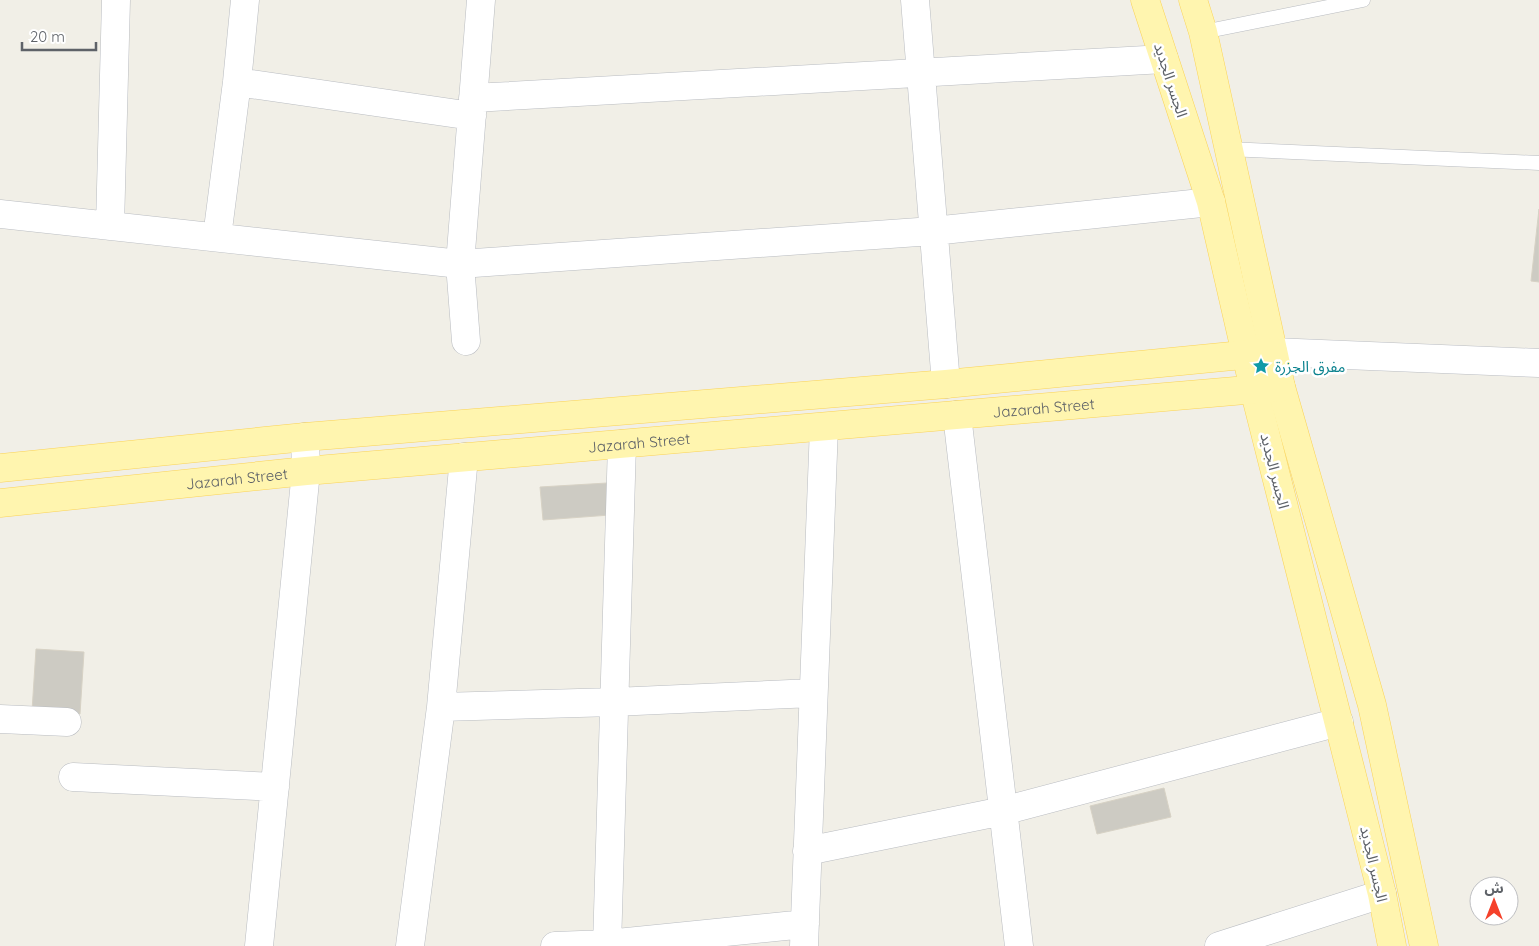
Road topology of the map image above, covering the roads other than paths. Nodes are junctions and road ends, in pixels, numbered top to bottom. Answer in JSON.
{"nodes":[{"id":1,"x":116,"y":0,"type":"edge"},
{"id":2,"x":245,"y":0,"type":"edge"},
{"id":3,"x":480,"y":0,"type":"edge"},
{"id":4,"x":915,"y":0,"type":"edge"},
{"id":5,"x":1144,"y":0,"type":"edge"},
{"id":6,"x":1193,"y":0,"type":"edge"},
{"id":7,"x":1204,"y":0,"type":"edge"},
{"id":8,"x":1363,"y":0,"type":"edge"},
{"id":9,"x":1203,"y":32,"type":"junction"},
{"id":10,"x":1164,"y":59,"type":"junction"},
{"id":11,"x":920,"y":73,"type":"junction"},
{"id":12,"x":237,"y":82,"type":"junction"},
{"id":13,"x":472,"y":107,"type":"junction"},
{"id":14,"x":1228,"y":149,"type":"junction"},
{"id":15,"x":1539,"y":163,"type":"edge"},
{"id":16,"x":1211,"y":202,"type":"junction"},
{"id":17,"x":0,"y":214,"type":"edge"},
{"id":18,"x":110,"y":226,"type":"junction"},
{"id":19,"x":933,"y":231,"type":"junction"},
{"id":20,"x":217,"y":237,"type":"junction"},
{"id":21,"x":460,"y":264,"type":"junction"},
{"id":22,"x":466,"y":341,"type":"dead end"},
{"id":23,"x":1260,"y":354,"type":"junction"},
{"id":24,"x":1539,"y":363,"type":"edge"},
{"id":25,"x":946,"y":384,"type":"junction"},
{"id":26,"x":1281,"y":387,"type":"junction"},
{"id":27,"x":1254,"y":389,"type":"junction"},
{"id":28,"x":957,"y":415,"type":"junction"},
{"id":29,"x":824,"y":427,"type":"junction"},
{"id":30,"x":305,"y":437,"type":"junction"},
{"id":31,"x":622,"y":444,"type":"junction"},
{"id":32,"x":464,"y":458,"type":"junction"},
{"id":33,"x":0,"y":468,"type":"edge"},
{"id":34,"x":306,"y":471,"type":"junction"},
{"id":35,"x":0,"y":503,"type":"edge"},
{"id":36,"x":813,"y":693,"type":"junction"},
{"id":37,"x":614,"y":702,"type":"junction"},
{"id":38,"x":441,"y":707,"type":"junction"},
{"id":39,"x":0,"y":720,"type":"edge"},
{"id":40,"x":67,"y":722,"type":"dead end"},
{"id":41,"x":1340,"y":722,"type":"junction"},
{"id":42,"x":73,"y":777,"type":"dead end"},
{"id":43,"x":275,"y":787,"type":"junction"},
{"id":44,"x":1003,"y":811,"type":"junction"},
{"id":45,"x":807,"y":851,"type":"junction"},
{"id":46,"x":1382,"y":894,"type":"junction"},
{"id":47,"x":804,"y":935,"type":"edge"},
{"id":48,"x":607,"y":945,"type":"edge"},
{"id":49,"x":259,"y":946,"type":"edge"},
{"id":50,"x":410,"y":946,"type":"edge"},
{"id":51,"x":555,"y":946,"type":"edge"},
{"id":52,"x":1019,"y":946,"type":"edge"},
{"id":53,"x":1219,"y":946,"type":"edge"},
{"id":54,"x":1392,"y":946,"type":"edge"},
{"id":55,"x":1424,"y":946,"type":"edge"}],
"edges":[{"from":1,"to":18,"type":"street"},
{"from":2,"to":12,"type":"street"},
{"from":3,"to":13,"type":"street"},
{"from":4,"to":11,"type":"street"},
{"from":5,"to":10,"type":"main road","name":"الجسر الجديد"},
{"from":6,"to":9,"type":"main road","name":"الجسر الجديد"},
{"from":7,"to":9,"type":"street"},
{"from":8,"to":9,"type":"lane"},
{"from":9,"to":14,"type":"main road","name":"الجسر الجديد"},
{"from":10,"to":11,"type":"street"},
{"from":10,"to":16,"type":"main road","name":"الجسر الجديد"},
{"from":11,"to":13,"type":"street"},
{"from":11,"to":19,"type":"street"},
{"from":12,"to":13,"type":"street"},
{"from":12,"to":20,"type":"street"},
{"from":13,"to":21,"type":"street"},
{"from":14,"to":15,"type":"lane"},
{"from":14,"to":23,"type":"main road","name":"الجسر الجديد"},
{"from":16,"to":19,"type":"street"},
{"from":16,"to":23,"type":"main road","name":"الجسر الجديد"},
{"from":17,"to":18,"type":"street"},
{"from":18,"to":20,"type":"street"},
{"from":19,"to":21,"type":"street"},
{"from":19,"to":25,"type":"street"},
{"from":20,"to":21,"type":"street"},
{"from":21,"to":22,"type":"street"},
{"from":23,"to":24,"type":"street"},
{"from":23,"to":25,"type":"main road"},
{"from":23,"to":26,"type":"main road","name":"الجسر الجديد"},
{"from":23,"to":27,"type":"main road","name":"الجسر الجديد"},
{"from":25,"to":30,"type":"main road"},
{"from":26,"to":27,"type":"main road","name":"Jazarah Street"},
{"from":26,"to":55,"type":"main road","name":"الجسر الجديد"},
{"from":27,"to":28,"type":"main road","name":"Jazarah Street"},
{"from":27,"to":41,"type":"main road","name":"الجسر الجديد"},
{"from":28,"to":29,"type":"main road","name":"Jazarah Street"},
{"from":28,"to":44,"type":"street"},
{"from":29,"to":31,"type":"main road","name":"Jazarah Street"},
{"from":29,"to":36,"type":"street"},
{"from":30,"to":33,"type":"main road"},
{"from":30,"to":34,"type":"street"},
{"from":31,"to":32,"type":"main road","name":"Jazarah Street"},
{"from":31,"to":37,"type":"street"},
{"from":32,"to":34,"type":"main road","name":"Jazarah Street"},
{"from":32,"to":38,"type":"street"},
{"from":34,"to":35,"type":"main road","name":"Jazarah Street"},
{"from":34,"to":43,"type":"street"},
{"from":36,"to":37,"type":"street"},
{"from":36,"to":45,"type":"street"},
{"from":37,"to":38,"type":"street"},
{"from":37,"to":48,"type":"street"},
{"from":38,"to":50,"type":"street"},
{"from":39,"to":40,"type":"street"},
{"from":41,"to":44,"type":"street"},
{"from":41,"to":46,"type":"main road","name":"الجسر الجديد"},
{"from":42,"to":43,"type":"street"},
{"from":43,"to":49,"type":"street"},
{"from":44,"to":45,"type":"street"},
{"from":44,"to":52,"type":"street"},
{"from":45,"to":47,"type":"street"},
{"from":46,"to":53,"type":"street"},
{"from":46,"to":54,"type":"main road","name":"الجسر الجديد"},
{"from":47,"to":48,"type":"street"},
{"from":48,"to":51,"type":"street"}]}
